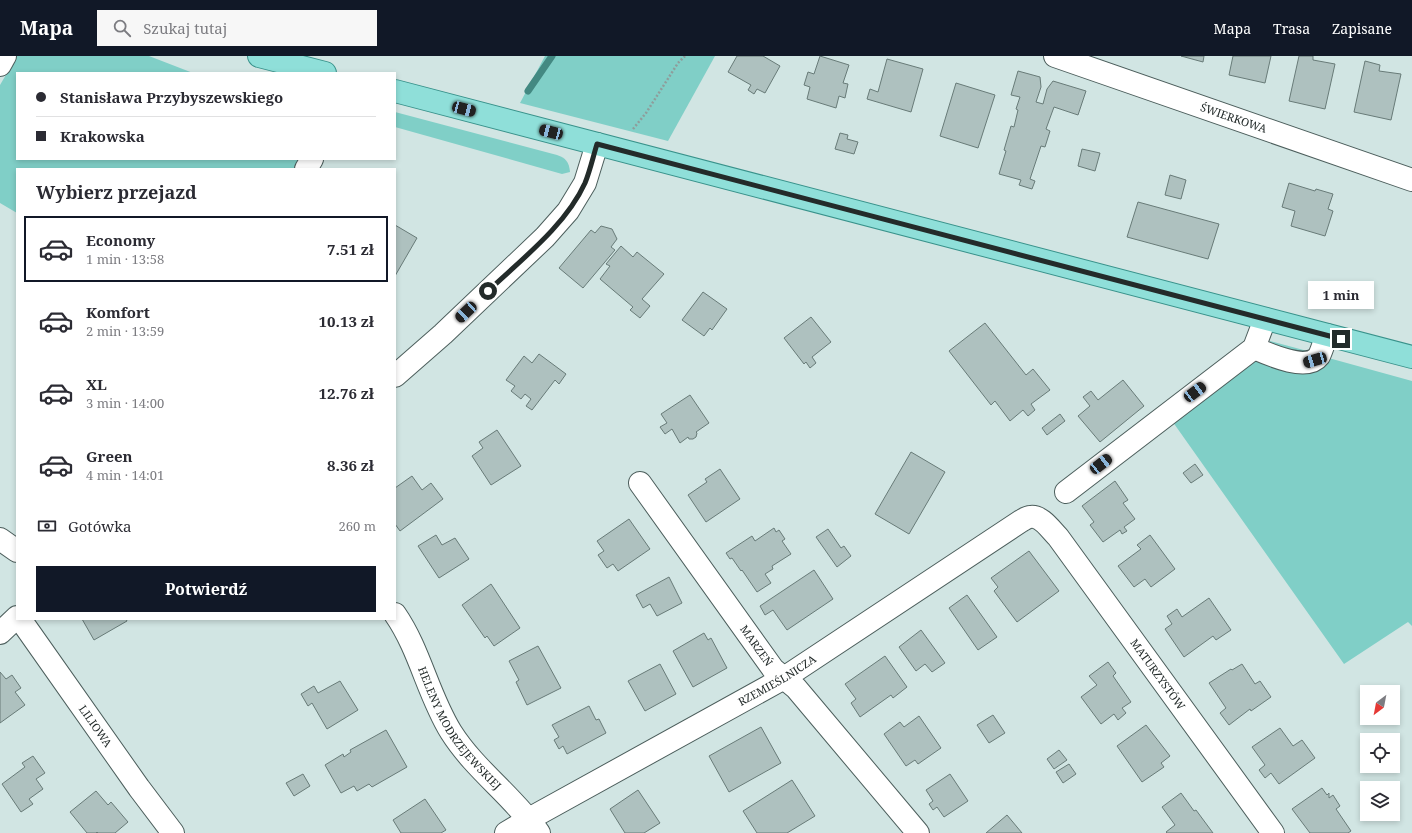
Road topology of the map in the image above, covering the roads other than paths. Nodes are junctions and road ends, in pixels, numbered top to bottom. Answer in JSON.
{"nodes":[{"id":1,"x":5,"y":56,"type":"edge"},
{"id":2,"x":259,"y":56,"type":"edge"},
{"id":3,"x":1055,"y":56,"type":"edge"},
{"id":4,"x":0,"y":65,"type":"edge"},
{"id":5,"x":321,"y":72,"type":"edge"},
{"id":6,"x":396,"y":91,"type":"edge"},
{"id":7,"x":597,"y":144,"type":"junction"},
{"id":8,"x":1411,"y":177,"type":"edge"},
{"id":9,"x":1265,"y":319,"type":"junction"},
{"id":10,"x":1326,"y":335,"type":"junction"},
{"id":11,"x":1254,"y":348,"type":"junction"},
{"id":12,"x":1412,"y":357,"type":"edge"},
{"id":13,"x":396,"y":375,"type":"edge"},
{"id":14,"x":640,"y":483,"type":"dead end"},
{"id":15,"x":1066,"y":492,"type":"dead end"},
{"id":16,"x":1038,"y":519,"type":"joint"},
{"id":17,"x":0,"y":539,"type":"edge"},
{"id":18,"x":16,"y":550,"type":"edge"},
{"id":19,"x":396,"y":616,"type":"edge"},
{"id":20,"x":16,"y":619,"type":"edge"},
{"id":21,"x":21,"y":620,"type":"edge"},
{"id":22,"x":0,"y":632,"type":"edge"},
{"id":23,"x":784,"y":678,"type":"junction"},
{"id":24,"x":534,"y":826,"type":"edge"},
{"id":25,"x":173,"y":833,"type":"edge"},
{"id":26,"x":506,"y":833,"type":"edge"},
{"id":27,"x":918,"y":833,"type":"edge"},
{"id":28,"x":1273,"y":833,"type":"edge"}],
"edges":[{"from":1,"to":4,"type":"street"},
{"from":2,"to":5,"type":"main road"},
{"from":3,"to":8,"type":"street","name":"ŚWIERKOWA"},
{"from":6,"to":7,"type":"main road"},
{"from":7,"to":9,"type":"main road"},
{"from":7,"to":13,"type":"street"},
{"from":9,"to":10,"type":"main road"},
{"from":9,"to":11,"type":"street"},
{"from":10,"to":11,"type":"street"},
{"from":10,"to":12,"type":"main road"},
{"from":11,"to":15,"type":"street"},
{"from":14,"to":23,"type":"street","name":"MARZEŃ"},
{"from":16,"to":23,"type":"street","name":"RZEMIEŚLNICZA"},
{"from":16,"to":28,"type":"street","name":"MATURZYSTÓW"},
{"from":17,"to":18,"type":"street"},
{"from":19,"to":24,"type":"street","name":"HELENY MODRZEJEWSKIEJ"},
{"from":20,"to":22,"type":"street"},
{"from":21,"to":25,"type":"street","name":"LILIOWA"},
{"from":23,"to":24,"type":"street","name":"RZEMIEŚLNICZA"},
{"from":23,"to":27,"type":"street","name":"MARZEŃ"},
{"from":24,"to":26,"type":"street","name":"RZEMIEŚLNICZA"}]}
